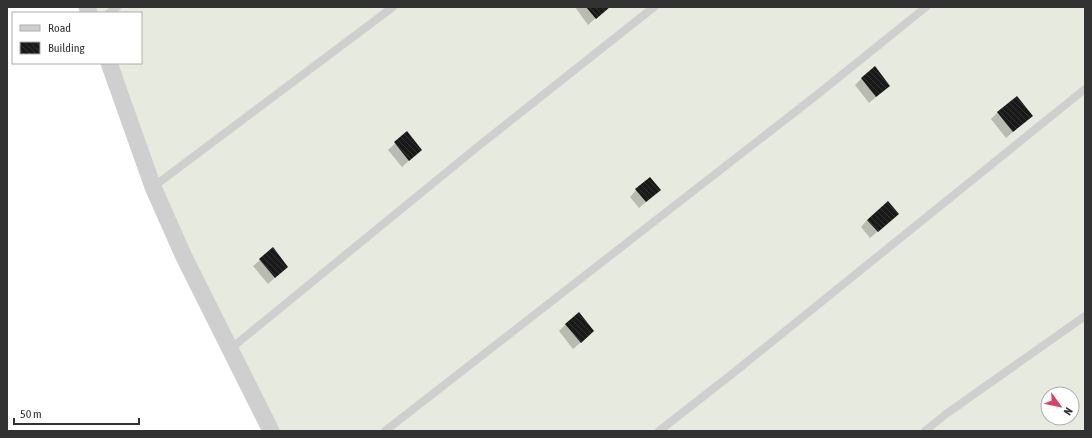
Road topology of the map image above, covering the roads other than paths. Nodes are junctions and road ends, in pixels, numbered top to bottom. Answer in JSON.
{"nodes":[{"id":1,"x":393,"y":7,"type":"edge"},
{"id":2,"x":654,"y":7,"type":"edge"},
{"id":3,"x":926,"y":7,"type":"edge"},
{"id":4,"x":108,"y":64,"type":"edge"},
{"id":5,"x":1085,"y":89,"type":"edge"},
{"id":6,"x":153,"y":187,"type":"junction"},
{"id":7,"x":1085,"y":316,"type":"edge"},
{"id":8,"x":230,"y":350,"type":"junction"},
{"id":9,"x":271,"y":431,"type":"edge"},
{"id":10,"x":386,"y":431,"type":"edge"},
{"id":11,"x":659,"y":431,"type":"edge"},
{"id":12,"x":925,"y":431,"type":"edge"}],
"edges":[{"from":1,"to":6,"type":"lane"},
{"from":2,"to":8,"type":"lane"},
{"from":3,"to":10,"type":"lane"},
{"from":4,"to":6,"type":"street"},
{"from":5,"to":11,"type":"lane"},
{"from":6,"to":8,"type":"street"},
{"from":7,"to":12,"type":"lane"},
{"from":8,"to":9,"type":"street"}]}
